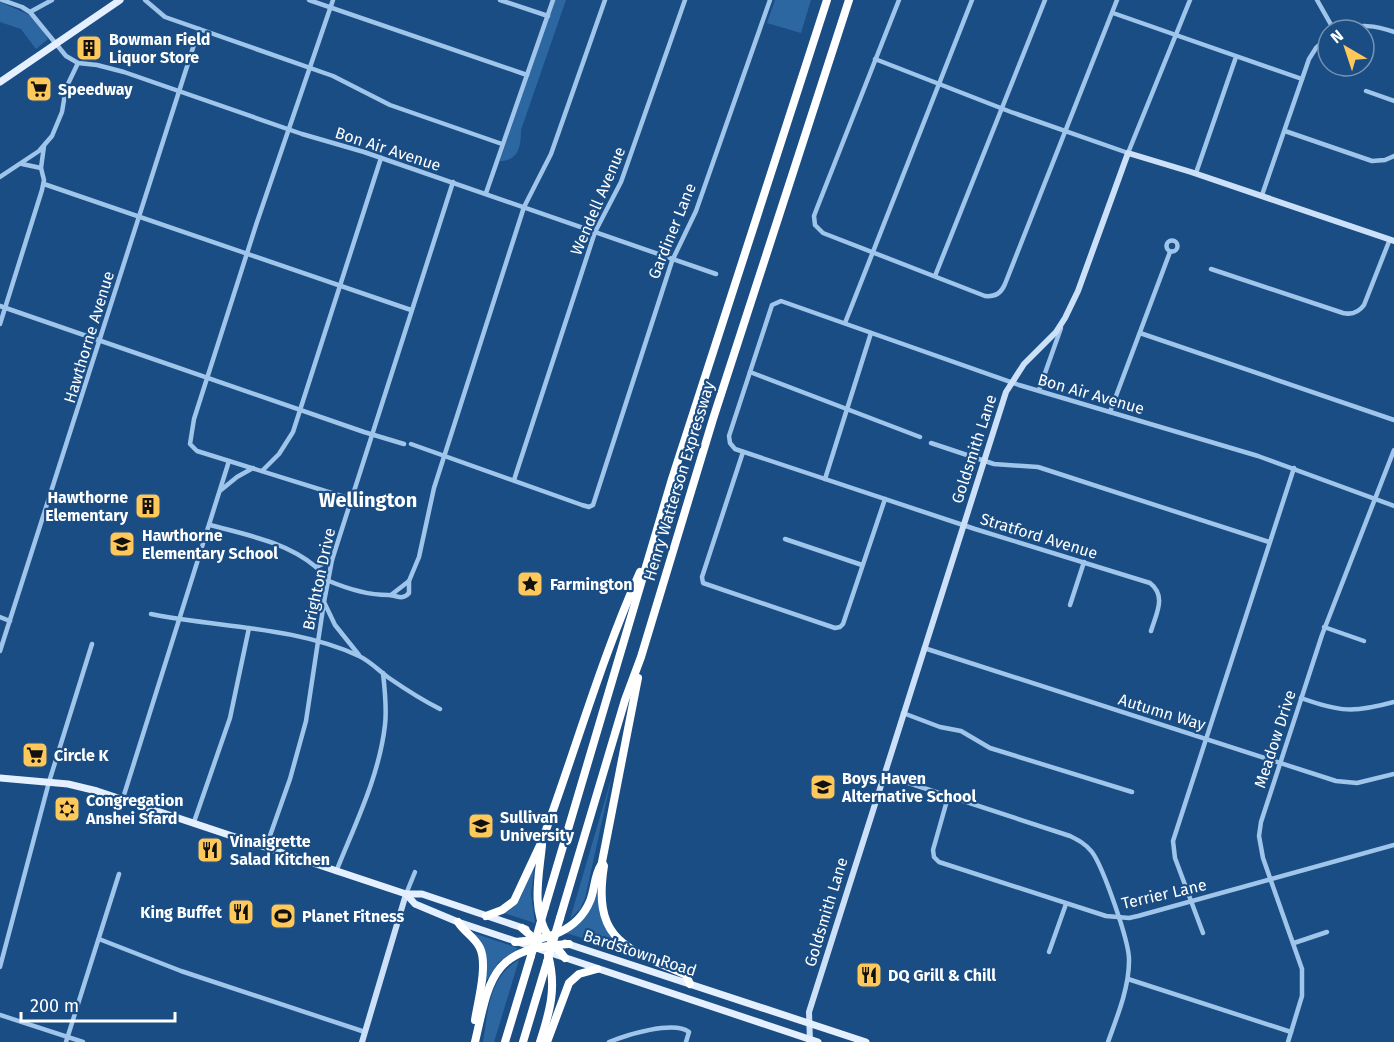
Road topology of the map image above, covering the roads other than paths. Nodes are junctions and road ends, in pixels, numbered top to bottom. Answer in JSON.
{"nodes":[{"id":1,"x":2,"y":0,"type":"edge"},
{"id":2,"x":52,"y":0,"type":"edge"},
{"id":3,"x":120,"y":0,"type":"edge"},
{"id":4,"x":145,"y":0,"type":"edge"},
{"id":5,"x":309,"y":0,"type":"edge"},
{"id":6,"x":333,"y":0,"type":"edge"},
{"id":7,"x":501,"y":0,"type":"edge"},
{"id":8,"x":553,"y":0,"type":"edge"},
{"id":9,"x":604,"y":0,"type":"edge"},
{"id":10,"x":685,"y":0,"type":"edge"},
{"id":11,"x":770,"y":0,"type":"edge"},
{"id":12,"x":826,"y":0,"type":"edge"},
{"id":13,"x":849,"y":0,"type":"edge"},
{"id":14,"x":899,"y":0,"type":"edge"},
{"id":15,"x":972,"y":0,"type":"edge"},
{"id":16,"x":1045,"y":0,"type":"edge"},
{"id":17,"x":1117,"y":0,"type":"edge"},
{"id":18,"x":1190,"y":0,"type":"edge"},
{"id":19,"x":1317,"y":0,"type":"edge"},
{"id":20,"x":330,"y":7,"type":"junction"},
{"id":21,"x":30,"y":12,"type":"junction"},
{"id":22,"x":1113,"y":13,"type":"junction"},
{"id":23,"x":548,"y":16,"type":"junction"},
{"id":24,"x":1327,"y":18,"type":"edge"},
{"id":25,"x":1376,"y":26,"type":"edge"},
{"id":26,"x":199,"y":29,"type":"junction"},
{"id":27,"x":1394,"y":32,"type":"edge"},
{"id":28,"x":1175,"y":36,"type":"junction"},
{"id":29,"x":57,"y":44,"type":"junction"},
{"id":30,"x":1316,"y":50,"type":"edge"},
{"id":31,"x":1236,"y":57,"type":"junction"},
{"id":32,"x":875,"y":59,"type":"junction"},
{"id":33,"x":78,"y":63,"type":"junction"},
{"id":34,"x":309,"y":67,"type":"junction"},
{"id":35,"x":527,"y":75,"type":"junction"},
{"id":36,"x":1302,"y":79,"type":"junction"},
{"id":37,"x":0,"y":82,"type":"edge"},
{"id":38,"x":939,"y":84,"type":"junction"},
{"id":39,"x":179,"y":91,"type":"junction"},
{"id":40,"x":1366,"y":91,"type":"dead end"},
{"id":41,"x":1394,"y":101,"type":"edge"},
{"id":42,"x":1002,"y":109,"type":"junction"},
{"id":43,"x":288,"y":129,"type":"junction"},
{"id":44,"x":1285,"y":130,"type":"junction"},
{"id":45,"x":1066,"y":131,"type":"junction"},
{"id":46,"x":502,"y":144,"type":"junction"},
{"id":47,"x":45,"y":146,"type":"junction"},
{"id":48,"x":1128,"y":153,"type":"junction"},
{"id":49,"x":1394,"y":156,"type":"edge"},
{"id":50,"x":381,"y":158,"type":"junction"},
{"id":51,"x":20,"y":164,"type":"junction"},
{"id":52,"x":42,"y":168,"type":"junction"},
{"id":53,"x":1196,"y":173,"type":"junction"},
{"id":54,"x":0,"y":177,"type":"edge"},
{"id":55,"x":453,"y":182,"type":"junction"},
{"id":56,"x":44,"y":184,"type":"junction"},
{"id":57,"x":486,"y":193,"type":"junction"},
{"id":58,"x":1262,"y":195,"type":"junction"},
{"id":59,"x":524,"y":207,"type":"junction"},
{"id":60,"x":140,"y":215,"type":"junction"},
{"id":61,"x":595,"y":232,"type":"junction"},
{"id":62,"x":1392,"y":240,"type":"edge"},
{"id":63,"x":872,"y":252,"type":"junction"},
{"id":64,"x":1170,"y":252,"type":"dead end"},
{"id":65,"x":247,"y":254,"type":"junction"},
{"id":66,"x":673,"y":259,"type":"junction"},
{"id":67,"x":1211,"y":269,"type":"dead end"},
{"id":68,"x":716,"y":274,"type":"dead end"},
{"id":69,"x":935,"y":276,"type":"junction"},
{"id":70,"x":340,"y":285,"type":"junction"},
{"id":71,"x":2,"y":307,"type":"edge"},
{"id":72,"x":411,"y":310,"type":"junction"},
{"id":73,"x":845,"y":323,"type":"junction"},
{"id":74,"x":0,"y":324,"type":"edge"},
{"id":75,"x":1062,"y":324,"type":"junction"},
{"id":76,"x":871,"y":333,"type":"junction"},
{"id":77,"x":1140,"y":333,"type":"junction"},
{"id":78,"x":99,"y":339,"type":"junction"},
{"id":79,"x":750,"y":372,"type":"junction"},
{"id":80,"x":208,"y":378,"type":"junction"},
{"id":81,"x":1011,"y":382,"type":"junction"},
{"id":82,"x":1039,"y":390,"type":"junction"},
{"id":83,"x":846,"y":408,"type":"junction"},
{"id":84,"x":301,"y":410,"type":"junction"},
{"id":85,"x":1110,"y":412,"type":"junction"},
{"id":86,"x":1394,"y":420,"type":"edge"},
{"id":87,"x":372,"y":434,"type":"junction"},
{"id":88,"x":920,"y":437,"type":"dead end"},
{"id":89,"x":931,"y":443,"type":"dead end"},
{"id":90,"x":404,"y":444,"type":"dead end"},
{"id":91,"x":411,"y":444,"type":"dead end"},
{"id":92,"x":1394,"y":450,"type":"edge"},
{"id":93,"x":743,"y":452,"type":"junction"},
{"id":94,"x":444,"y":456,"type":"junction"},
{"id":95,"x":984,"y":460,"type":"junction"},
{"id":96,"x":229,"y":461,"type":"junction"},
{"id":97,"x":253,"y":468,"type":"junction"},
{"id":98,"x":1294,"y":468,"type":"junction"},
{"id":99,"x":262,"y":471,"type":"junction"},
{"id":100,"x":825,"y":479,"type":"junction"},
{"id":101,"x":514,"y":480,"type":"junction"},
{"id":102,"x":221,"y":490,"type":"junction"},
{"id":103,"x":1375,"y":498,"type":"junction"},
{"id":104,"x":351,"y":499,"type":"junction"},
{"id":105,"x":885,"y":499,"type":"junction"},
{"id":106,"x":1394,"y":506,"type":"edge"},
{"id":107,"x":210,"y":525,"type":"junction"},
{"id":108,"x":963,"y":525,"type":"junction"},
{"id":109,"x":785,"y":539,"type":"dead end"},
{"id":110,"x":653,"y":541,"type":"junction"},
{"id":111,"x":1269,"y":542,"type":"junction"},
{"id":112,"x":332,"y":560,"type":"junction"},
{"id":113,"x":1084,"y":562,"type":"junction"},
{"id":114,"x":862,"y":565,"type":"junction"},
{"id":115,"x":316,"y":567,"type":"junction"},
{"id":116,"x":328,"y":580,"type":"junction"},
{"id":117,"x":409,"y":581,"type":"junction"},
{"id":118,"x":391,"y":595,"type":"junction"},
{"id":119,"x":324,"y":602,"type":"junction"},
{"id":120,"x":1070,"y":605,"type":"dead end"},
{"id":121,"x":151,"y":614,"type":"dead end"},
{"id":122,"x":0,"y":617,"type":"edge"},
{"id":123,"x":180,"y":620,"type":"junction"},
{"id":124,"x":10,"y":621,"type":"junction"},
{"id":125,"x":1324,"y":627,"type":"junction"},
{"id":126,"x":249,"y":628,"type":"junction"},
{"id":127,"x":1151,"y":631,"type":"dead end"},
{"id":128,"x":1364,"y":641,"type":"dead end"},
{"id":129,"x":318,"y":642,"type":"junction"},
{"id":130,"x":92,"y":644,"type":"dead end"},
{"id":131,"x":924,"y":648,"type":"junction"},
{"id":132,"x":0,"y":651,"type":"edge"},
{"id":133,"x":361,"y":657,"type":"junction"},
{"id":134,"x":641,"y":657,"type":"junction"},
{"id":135,"x":383,"y":674,"type":"junction"},
{"id":136,"x":1301,"y":698,"type":"junction"},
{"id":137,"x":1394,"y":702,"type":"edge"},
{"id":138,"x":440,"y":709,"type":"dead end"},
{"id":139,"x":903,"y":713,"type":"junction"},
{"id":140,"x":1206,"y":739,"type":"junction"},
{"id":141,"x":1280,"y":763,"type":"junction"},
{"id":142,"x":1394,"y":774,"type":"edge"},
{"id":143,"x":884,"y":775,"type":"junction"},
{"id":144,"x":0,"y":778,"type":"edge"},
{"id":145,"x":49,"y":782,"type":"junction"},
{"id":146,"x":1132,"y":792,"type":"dead end"},
{"id":147,"x":948,"y":797,"type":"junction"},
{"id":148,"x":123,"y":798,"type":"junction"},
{"id":149,"x":194,"y":822,"type":"junction"},
{"id":150,"x":542,"y":841,"type":"junction"},
{"id":151,"x":1394,"y":845,"type":"edge"},
{"id":152,"x":266,"y":847,"type":"junction"},
{"id":153,"x":602,"y":862,"type":"junction"},
{"id":154,"x":336,"y":872,"type":"junction"},
{"id":155,"x":415,"y":872,"type":"dead end"},
{"id":156,"x":119,"y":874,"type":"dead end"},
{"id":157,"x":1270,"y":879,"type":"junction"},
{"id":158,"x":405,"y":894,"type":"junction"},
{"id":159,"x":1191,"y":901,"type":"junction"},
{"id":160,"x":1066,"y":904,"type":"junction"},
{"id":161,"x":486,"y":916,"type":"junction"},
{"id":162,"x":1118,"y":917,"type":"junction"},
{"id":163,"x":458,"y":922,"type":"junction"},
{"id":164,"x":522,"y":928,"type":"junction"},
{"id":165,"x":1327,"y":932,"type":"dead end"},
{"id":166,"x":1203,"y":933,"type":"dead end"},
{"id":167,"x":548,"y":937,"type":"junction"},
{"id":168,"x":99,"y":939,"type":"junction"},
{"id":169,"x":515,"y":942,"type":"joint"},
{"id":170,"x":1294,"y":943,"type":"junction"},
{"id":171,"x":568,"y":944,"type":"junction"},
{"id":172,"x":555,"y":945,"type":"junction"},
{"id":173,"x":539,"y":951,"type":"junction"},
{"id":174,"x":1049,"y":952,"type":"dead end"},
{"id":175,"x":565,"y":958,"type":"junction"},
{"id":176,"x":0,"y":967,"type":"edge"},
{"id":177,"x":597,"y":969,"type":"junction"},
{"id":178,"x":1128,"y":979,"type":"junction"},
{"id":179,"x":690,"y":984,"type":"junction"},
{"id":180,"x":0,"y":1015,"type":"edge"},
{"id":181,"x":809,"y":1024,"type":"junction"},
{"id":182,"x":365,"y":1032,"type":"junction"},
{"id":183,"x":1291,"y":1032,"type":"junction"},
{"id":184,"x":67,"y":1040,"type":"edge"},
{"id":185,"x":813,"y":1041,"type":"edge"},
{"id":186,"x":83,"y":1042,"type":"edge"},
{"id":187,"x":362,"y":1042,"type":"edge"},
{"id":188,"x":475,"y":1042,"type":"edge"},
{"id":189,"x":505,"y":1042,"type":"edge"},
{"id":190,"x":523,"y":1042,"type":"edge"},
{"id":191,"x":540,"y":1042,"type":"edge"},
{"id":192,"x":547,"y":1042,"type":"edge"},
{"id":193,"x":609,"y":1042,"type":"edge"},
{"id":194,"x":686,"y":1042,"type":"edge"},
{"id":195,"x":866,"y":1042,"type":"edge"},
{"id":196,"x":1108,"y":1042,"type":"edge"},
{"id":197,"x":1288,"y":1042,"type":"edge"}],
"edges":[{"from":1,"to":21,"type":"street"},
{"from":2,"to":21,"type":"street"},
{"from":3,"to":29,"type":"main road"},
{"from":4,"to":26,"type":"street"},
{"from":5,"to":20,"type":"street"},
{"from":6,"to":20,"type":"street"},
{"from":7,"to":23,"type":"street"},
{"from":8,"to":23,"type":"street"},
{"from":9,"to":59,"type":"street"},
{"from":10,"to":61,"type":"street","name":"Wendell Avenue"},
{"from":11,"to":66,"type":"street","name":"Gardiner Lane"},
{"from":12,"to":110,"type":"highway","name":"Henry Watterson Expressway"},
{"from":13,"to":134,"type":"highway","name":"Henry Watterson Expressway"},
{"from":14,"to":32,"type":"street"},
{"from":15,"to":38,"type":"street"},
{"from":16,"to":42,"type":"street"},
{"from":17,"to":22,"type":"street"},
{"from":18,"to":28,"type":"street"},
{"from":19,"to":24,"type":"street"},
{"from":20,"to":34,"type":"street"},
{"from":20,"to":35,"type":"street"},
{"from":21,"to":29,"type":"street"},
{"from":22,"to":28,"type":"street"},
{"from":22,"to":45,"type":"street"},
{"from":23,"to":35,"type":"street"},
{"from":25,"to":27,"type":"street"},
{"from":26,"to":34,"type":"street"},
{"from":26,"to":39,"type":"street","name":"Hawthorne Avenue"},
{"from":28,"to":31,"type":"street"},
{"from":28,"to":48,"type":"street"},
{"from":29,"to":33,"type":"street"},
{"from":29,"to":37,"type":"main road"},
{"from":30,"to":36,"type":"street"},
{"from":31,"to":36,"type":"street"},
{"from":31,"to":53,"type":"street"},
{"from":32,"to":38,"type":"street"},
{"from":32,"to":63,"type":"street"},
{"from":33,"to":39,"type":"street","name":"Bon Air Avenue"},
{"from":33,"to":47,"type":"street"},
{"from":34,"to":43,"type":"street"},
{"from":34,"to":46,"type":"street"},
{"from":35,"to":46,"type":"street"},
{"from":36,"to":44,"type":"street"},
{"from":38,"to":42,"type":"street"},
{"from":38,"to":63,"type":"street"},
{"from":39,"to":43,"type":"street","name":"Bon Air Avenue"},
{"from":39,"to":60,"type":"street","name":"Hawthorne Avenue"},
{"from":40,"to":41,"type":"street"},
{"from":42,"to":45,"type":"street"},
{"from":42,"to":69,"type":"street"},
{"from":43,"to":50,"type":"street","name":"Bon Air Avenue"},
{"from":43,"to":65,"type":"street"},
{"from":44,"to":49,"type":"street"},
{"from":44,"to":58,"type":"street"},
{"from":45,"to":48,"type":"street"},
{"from":45,"to":69,"type":"street"},
{"from":46,"to":57,"type":"street"},
{"from":47,"to":51,"type":"street"},
{"from":47,"to":52,"type":"street"},
{"from":48,"to":53,"type":"street"},
{"from":48,"to":75,"type":"street","name":"Goldsmith Lane"},
{"from":50,"to":55,"type":"street","name":"Bon Air Avenue"},
{"from":50,"to":70,"type":"street"},
{"from":51,"to":52,"type":"street"},
{"from":51,"to":54,"type":"street"},
{"from":52,"to":56,"type":"street"},
{"from":53,"to":58,"type":"street"},
{"from":55,"to":57,"type":"street","name":"Bon Air Avenue"},
{"from":55,"to":72,"type":"street","name":"Brighton Drive"},
{"from":56,"to":60,"type":"street"},
{"from":56,"to":71,"type":"street"},
{"from":57,"to":59,"type":"street","name":"Bon Air Avenue"},
{"from":58,"to":62,"type":"street"},
{"from":59,"to":61,"type":"street","name":"Bon Air Avenue"},
{"from":59,"to":94,"type":"street"},
{"from":60,"to":65,"type":"street"},
{"from":60,"to":78,"type":"street","name":"Hawthorne Avenue"},
{"from":61,"to":66,"type":"street","name":"Bon Air Avenue"},
{"from":61,"to":101,"type":"street","name":"Wendell Avenue"},
{"from":62,"to":67,"type":"street"},
{"from":63,"to":69,"type":"street"},
{"from":63,"to":73,"type":"street"},
{"from":64,"to":77,"type":"street"},
{"from":65,"to":70,"type":"street"},
{"from":65,"to":80,"type":"street"},
{"from":66,"to":68,"type":"street","name":"Bon Air Avenue"},
{"from":66,"to":101,"type":"street","name":"Gardiner Lane"},
{"from":70,"to":72,"type":"street"},
{"from":70,"to":84,"type":"street"},
{"from":71,"to":74,"type":"street"},
{"from":71,"to":78,"type":"street"},
{"from":72,"to":87,"type":"street","name":"Brighton Drive"},
{"from":73,"to":76,"type":"street","name":"Bon Air Avenue"},
{"from":73,"to":79,"type":"street","name":"Bon Air Avenue"},
{"from":75,"to":81,"type":"street","name":"Goldsmith Lane"},
{"from":75,"to":82,"type":"street"},
{"from":76,"to":81,"type":"street","name":"Bon Air Avenue"},
{"from":76,"to":83,"type":"street"},
{"from":77,"to":85,"type":"street"},
{"from":77,"to":86,"type":"street"},
{"from":78,"to":80,"type":"street"},
{"from":78,"to":124,"type":"street","name":"Hawthorne Avenue"},
{"from":79,"to":83,"type":"street"},
{"from":79,"to":93,"type":"street","name":"Stratford Avenue"},
{"from":80,"to":84,"type":"street"},
{"from":80,"to":96,"type":"street"},
{"from":81,"to":82,"type":"street","name":"Bon Air Avenue"},
{"from":81,"to":95,"type":"street","name":"Goldsmith Lane"},
{"from":82,"to":85,"type":"street","name":"Bon Air Avenue"},
{"from":83,"to":88,"type":"street"},
{"from":83,"to":100,"type":"street"},
{"from":84,"to":87,"type":"street"},
{"from":84,"to":99,"type":"street"},
{"from":85,"to":98,"type":"street","name":"Bon Air Avenue"},
{"from":87,"to":90,"type":"street"},
{"from":87,"to":104,"type":"street","name":"Brighton Drive"},
{"from":89,"to":95,"type":"street"},
{"from":91,"to":94,"type":"street"},
{"from":92,"to":103,"type":"street","name":"Meadow Drive"},
{"from":93,"to":100,"type":"street","name":"Stratford Avenue"},
{"from":93,"to":114,"type":"street"},
{"from":94,"to":101,"type":"street"},
{"from":94,"to":117,"type":"street"},
{"from":95,"to":108,"type":"street","name":"Goldsmith Lane"},
{"from":95,"to":111,"type":"street"},
{"from":96,"to":97,"type":"street"},
{"from":96,"to":102,"type":"street"},
{"from":97,"to":99,"type":"street"},
{"from":97,"to":102,"type":"street"},
{"from":98,"to":103,"type":"street","name":"Bon Air Avenue"},
{"from":98,"to":111,"type":"street"},
{"from":99,"to":104,"type":"street"},
{"from":100,"to":105,"type":"street","name":"Stratford Avenue"},
{"from":102,"to":107,"type":"street"},
{"from":103,"to":106,"type":"street","name":"Bon Air Avenue"},
{"from":103,"to":125,"type":"street","name":"Meadow Drive"},
{"from":104,"to":112,"type":"street","name":"Brighton Drive"},
{"from":105,"to":108,"type":"street","name":"Stratford Avenue"},
{"from":105,"to":114,"type":"street"},
{"from":107,"to":115,"type":"street"},
{"from":107,"to":123,"type":"street"},
{"from":108,"to":113,"type":"street","name":"Stratford Avenue"},
{"from":108,"to":131,"type":"street","name":"Goldsmith Lane"},
{"from":109,"to":114,"type":"street"},
{"from":110,"to":150,"type":"highway"},
{"from":110,"to":173,"type":"highway","name":"Henry Watterson Expressway","bridge":true},
{"from":111,"to":140,"type":"street"},
{"from":112,"to":115,"type":"street"},
{"from":112,"to":116,"type":"street","name":"Brighton Drive"},
{"from":113,"to":120,"type":"street"},
{"from":113,"to":127,"type":"street","name":"Stratford Avenue"},
{"from":115,"to":116,"type":"street"},
{"from":116,"to":118,"type":"street"},
{"from":116,"to":119,"type":"street","name":"Brighton Drive"},
{"from":117,"to":118,"type":"street"},
{"from":117,"to":118,"type":"street"},
{"from":119,"to":129,"type":"street","name":"Brighton Drive"},
{"from":119,"to":133,"type":"street"},
{"from":121,"to":123,"type":"street"},
{"from":122,"to":124,"type":"street"},
{"from":123,"to":126,"type":"street"},
{"from":123,"to":148,"type":"street"},
{"from":124,"to":132,"type":"street","name":"Hawthorne Avenue"},
{"from":125,"to":128,"type":"street"},
{"from":125,"to":136,"type":"street","name":"Meadow Drive"},
{"from":126,"to":129,"type":"street"},
{"from":126,"to":149,"type":"street"},
{"from":129,"to":133,"type":"street"},
{"from":129,"to":152,"type":"street","name":"Brighton Drive"},
{"from":130,"to":145,"type":"street"},
{"from":131,"to":139,"type":"street","name":"Goldsmith Lane"},
{"from":131,"to":140,"type":"street","name":"Autumn Way"},
{"from":133,"to":135,"type":"street"},
{"from":134,"to":153,"type":"highway"},
{"from":134,"to":173,"type":"highway","name":"Henry Watterson Expressway","bridge":true},
{"from":135,"to":138,"type":"street"},
{"from":135,"to":154,"type":"street"},
{"from":136,"to":137,"type":"street"},
{"from":136,"to":141,"type":"street","name":"Meadow Drive"},
{"from":139,"to":143,"type":"street","name":"Goldsmith Lane"},
{"from":139,"to":146,"type":"street"},
{"from":140,"to":141,"type":"street","name":"Autumn Way"},
{"from":140,"to":159,"type":"street"},
{"from":141,"to":142,"type":"street","name":"Autumn Way"},
{"from":141,"to":157,"type":"street","name":"Meadow Drive"},
{"from":143,"to":147,"type":"street"},
{"from":143,"to":181,"type":"street","name":"Goldsmith Lane"},
{"from":144,"to":145,"type":"main road","name":"Bardstown Road"},
{"from":145,"to":148,"type":"main road","name":"Bardstown Road"},
{"from":145,"to":176,"type":"street"},
{"from":147,"to":160,"type":"street","name":"Terrier Lane"},
{"from":147,"to":162,"type":"street"},
{"from":148,"to":149,"type":"main road","name":"Bardstown Road"},
{"from":149,"to":152,"type":"main road","name":"Bardstown Road"},
{"from":150,"to":161,"type":"highway"},
{"from":150,"to":167,"type":"highway"},
{"from":151,"to":157,"type":"street","name":"Terrier Lane"},
{"from":152,"to":154,"type":"main road","name":"Bardstown Road"},
{"from":153,"to":167,"type":"highway"},
{"from":153,"to":179,"type":"highway"},
{"from":154,"to":158,"type":"main road","name":"Bardstown Road"},
{"from":155,"to":158,"type":"street"},
{"from":156,"to":168,"type":"street"},
{"from":157,"to":159,"type":"street","name":"Terrier Lane"},
{"from":157,"to":170,"type":"street","name":"Meadow Drive"},
{"from":158,"to":161,"type":"main road","name":"Bardstown Road"},
{"from":158,"to":163,"type":"main road","name":"Bardstown Road"},
{"from":158,"to":182,"type":"street"},
{"from":159,"to":162,"type":"street","name":"Terrier Lane"},
{"from":159,"to":166,"type":"street"},
{"from":160,"to":162,"type":"street","name":"Terrier Lane"},
{"from":160,"to":174,"type":"street"},
{"from":161,"to":164,"type":"main road","name":"Bardstown Road"},
{"from":162,"to":178,"type":"street"},
{"from":163,"to":169,"type":"main road","name":"Bardstown Road"},
{"from":163,"to":188,"type":"highway"},
{"from":164,"to":167,"type":"main road","name":"Bardstown Road"},
{"from":164,"to":173,"type":"highway"},
{"from":165,"to":170,"type":"street"},
{"from":167,"to":171,"type":"main road","name":"Bardstown Road"},
{"from":167,"to":172,"type":"highway"},
{"from":167,"to":173,"type":"highway"},
{"from":168,"to":182,"type":"street"},
{"from":168,"to":184,"type":"street"},
{"from":169,"to":173,"type":"highway"},
{"from":170,"to":183,"type":"street","name":"Meadow Drive"},
{"from":171,"to":172,"type":"highway"},
{"from":171,"to":179,"type":"main road","name":"Bardstown Road"},
{"from":172,"to":173,"type":"highway"},
{"from":172,"to":175,"type":"highway"},
{"from":173,"to":175,"type":"main road","name":"Bardstown Road"},
{"from":173,"to":188,"type":"highway"},
{"from":173,"to":189,"type":"highway","name":"Henry Watterson Expressway"},
{"from":173,"to":190,"type":"highway","name":"Henry Watterson Expressway"},
{"from":173,"to":191,"type":"highway"},
{"from":175,"to":177,"type":"main road","name":"Bardstown Road"},
{"from":177,"to":185,"type":"main road","name":"Bardstown Road"},
{"from":177,"to":192,"type":"highway"},
{"from":178,"to":183,"type":"street"},
{"from":178,"to":196,"type":"street"},
{"from":179,"to":181,"type":"main road","name":"Bardstown Road"},
{"from":180,"to":184,"type":"street"},
{"from":181,"to":185,"type":"street","name":"Goldsmith Lane"},
{"from":181,"to":195,"type":"main road","name":"Bardstown Road"},
{"from":182,"to":187,"type":"street"},
{"from":183,"to":197,"type":"street","name":"Meadow Drive"},
{"from":184,"to":186,"type":"street"},
{"from":193,"to":194,"type":"street"}]}
